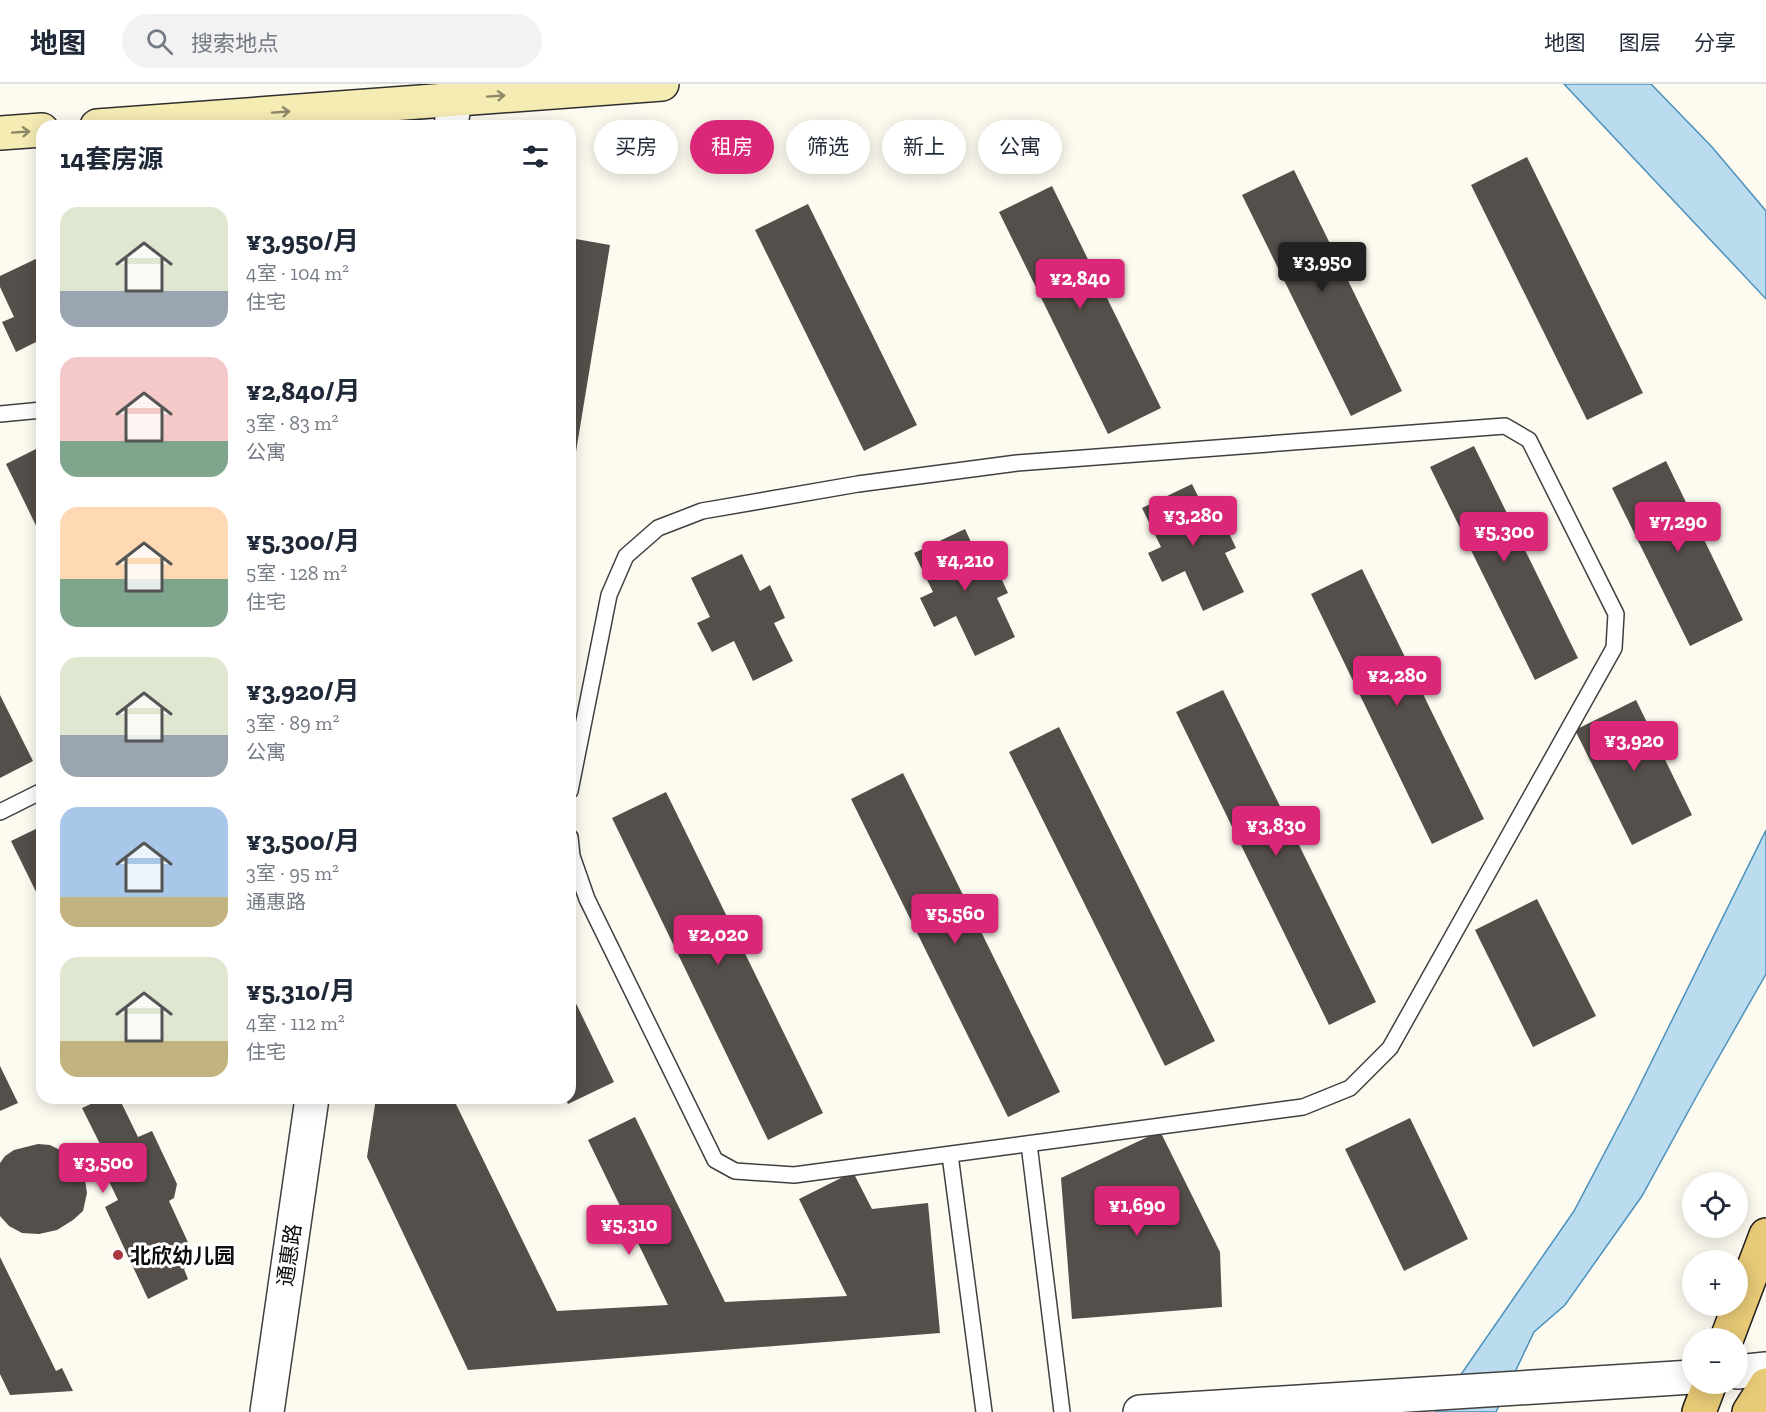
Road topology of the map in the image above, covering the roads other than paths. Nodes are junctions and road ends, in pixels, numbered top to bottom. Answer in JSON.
{"nodes":[{"id":1,"x":662,"y":84,"type":"edge"},
{"id":2,"x":455,"y":103,"type":"edge"},
{"id":3,"x":190,"y":120,"type":"edge"},
{"id":4,"x":36,"y":130,"type":"edge"},
{"id":5,"x":0,"y":133,"type":"edge"},
{"id":6,"x":36,"y":411,"type":"edge"},
{"id":7,"x":0,"y":414,"type":"edge"},
{"id":8,"x":576,"y":761,"type":"edge"},
{"id":9,"x":36,"y":794,"type":"edge"},
{"id":10,"x":0,"y":812,"type":"edge"},
{"id":11,"x":576,"y":867,"type":"edge"},
{"id":12,"x":311,"y":1104,"type":"edge"},
{"id":13,"x":1029,"y":1144,"type":"junction"},
{"id":14,"x":950,"y":1155,"type":"junction"},
{"id":15,"x":1766,"y":1235,"type":"edge"},
{"id":16,"x":1731,"y":1328,"type":"edge"},
{"id":17,"x":1766,"y":1369,"type":"edge"},
{"id":18,"x":1748,"y":1371,"type":"edge"},
{"id":19,"x":1682,"y":1378,"type":"edge"},
{"id":20,"x":1766,"y":1385,"type":"edge"},
{"id":21,"x":1706,"y":1394,"type":"edge"},
{"id":22,"x":267,"y":1412,"type":"edge"},
{"id":23,"x":984,"y":1412,"type":"edge"},
{"id":24,"x":1062,"y":1412,"type":"edge"},
{"id":25,"x":1140,"y":1412,"type":"edge"},
{"id":26,"x":1699,"y":1412,"type":"edge"},
{"id":27,"x":1749,"y":1412,"type":"edge"}],
"edges":[{"from":2,"to":1,"type":"main road","one_way":true},
{"from":3,"to":2,"type":"main road","one_way":true},
{"from":5,"to":4,"type":"main road","one_way":true},
{"from":6,"to":7,"type":"lane"},
{"from":8,"to":13,"type":"lane"},
{"from":9,"to":10,"type":"lane"},
{"from":11,"to":14,"type":"lane"},
{"from":12,"to":22,"type":"street","name":"通惠路"},
{"from":13,"to":14,"type":"lane"},
{"from":13,"to":24,"type":"lane"},
{"from":14,"to":23,"type":"lane"},
{"from":15,"to":16,"type":"main road"},
{"from":17,"to":18,"type":"street"},
{"from":19,"to":25,"type":"street"},
{"from":20,"to":27,"type":"main road"},
{"from":21,"to":26,"type":"main road"}]}
